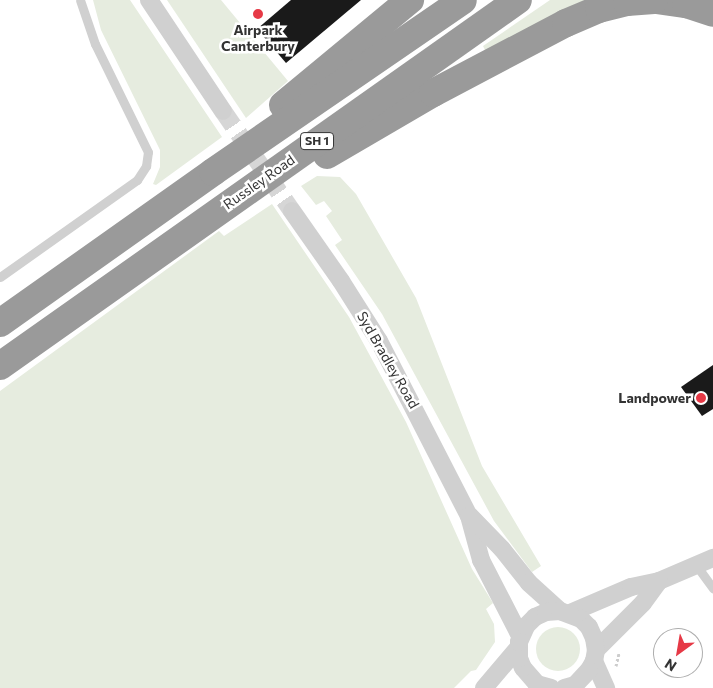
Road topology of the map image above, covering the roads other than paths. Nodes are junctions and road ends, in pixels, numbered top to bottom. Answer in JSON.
{"nodes":[{"id":1,"x":80,"y":0,"type":"edge"},
{"id":2,"x":149,"y":0,"type":"edge"},
{"id":3,"x":410,"y":0,"type":"edge"},
{"id":4,"x":463,"y":0,"type":"edge"},
{"id":5,"x":518,"y":0,"type":"edge"},
{"id":6,"x":655,"y":0,"type":"edge"},
{"id":7,"x":713,"y":13,"type":"edge"},
{"id":8,"x":223,"y":111,"type":"tunnel mouth"},
{"id":9,"x":213,"y":172,"type":"junction"},
{"id":10,"x":292,"y":212,"type":"tunnel mouth"},
{"id":11,"x":172,"y":245,"type":"junction"},
{"id":12,"x":0,"y":277,"type":"edge"},
{"id":13,"x":0,"y":323,"type":"edge"},
{"id":14,"x":0,"y":366,"type":"edge"},
{"id":15,"x":469,"y":516,"type":"junction"},
{"id":16,"x":713,"y":558,"type":"edge"},
{"id":17,"x":696,"y":565,"type":"junction"},
{"id":18,"x":660,"y":581,"type":"junction"},
{"id":19,"x":713,"y":588,"type":"edge"},
{"id":20,"x":565,"y":612,"type":"junction"},
{"id":21,"x":519,"y":642,"type":"junction"},
{"id":22,"x":595,"y":655,"type":"junction"},
{"id":23,"x":484,"y":688,"type":"edge"},
{"id":24,"x":548,"y":688,"type":"edge"},
{"id":25,"x":564,"y":688,"type":"edge"},
{"id":26,"x":606,"y":688,"type":"edge"}],
"edges":[{"from":1,"to":12,"type":"lane"},
{"from":2,"to":8,"type":"street"},
{"from":3,"to":9,"type":"highway"},
{"from":4,"to":9,"type":"highway","number":"SH 1"},
{"from":5,"to":11,"type":"highway","name":"Russley Road","number":"SH 1"},
{"from":6,"to":7,"type":"highway"},
{"from":6,"to":11,"type":"highway"},
{"from":9,"to":13,"type":"highway","number":"SH 1"},
{"from":10,"to":15,"type":"street","name":"Syd Bradley Road"},
{"from":11,"to":14,"type":"highway","name":"Russley Road","number":"SH 1"},
{"from":15,"to":20,"type":"street","name":"Syd Bradley Road"},
{"from":15,"to":21,"type":"street","name":"Syd Bradley Road"},
{"from":16,"to":17,"type":"street"},
{"from":17,"to":18,"type":"street"},
{"from":17,"to":19,"type":"lane"},
{"from":18,"to":20,"type":"street"},
{"from":18,"to":22,"type":"street"},
{"from":20,"to":21,"type":"street"},
{"from":20,"to":22,"type":"street","name":"Syd Bradley Road"},
{"from":21,"to":23,"type":"street"},
{"from":21,"to":24,"type":"street","name":"Syd Bradley Road"},
{"from":22,"to":25,"type":"street"},
{"from":22,"to":26,"type":"street"}]}
